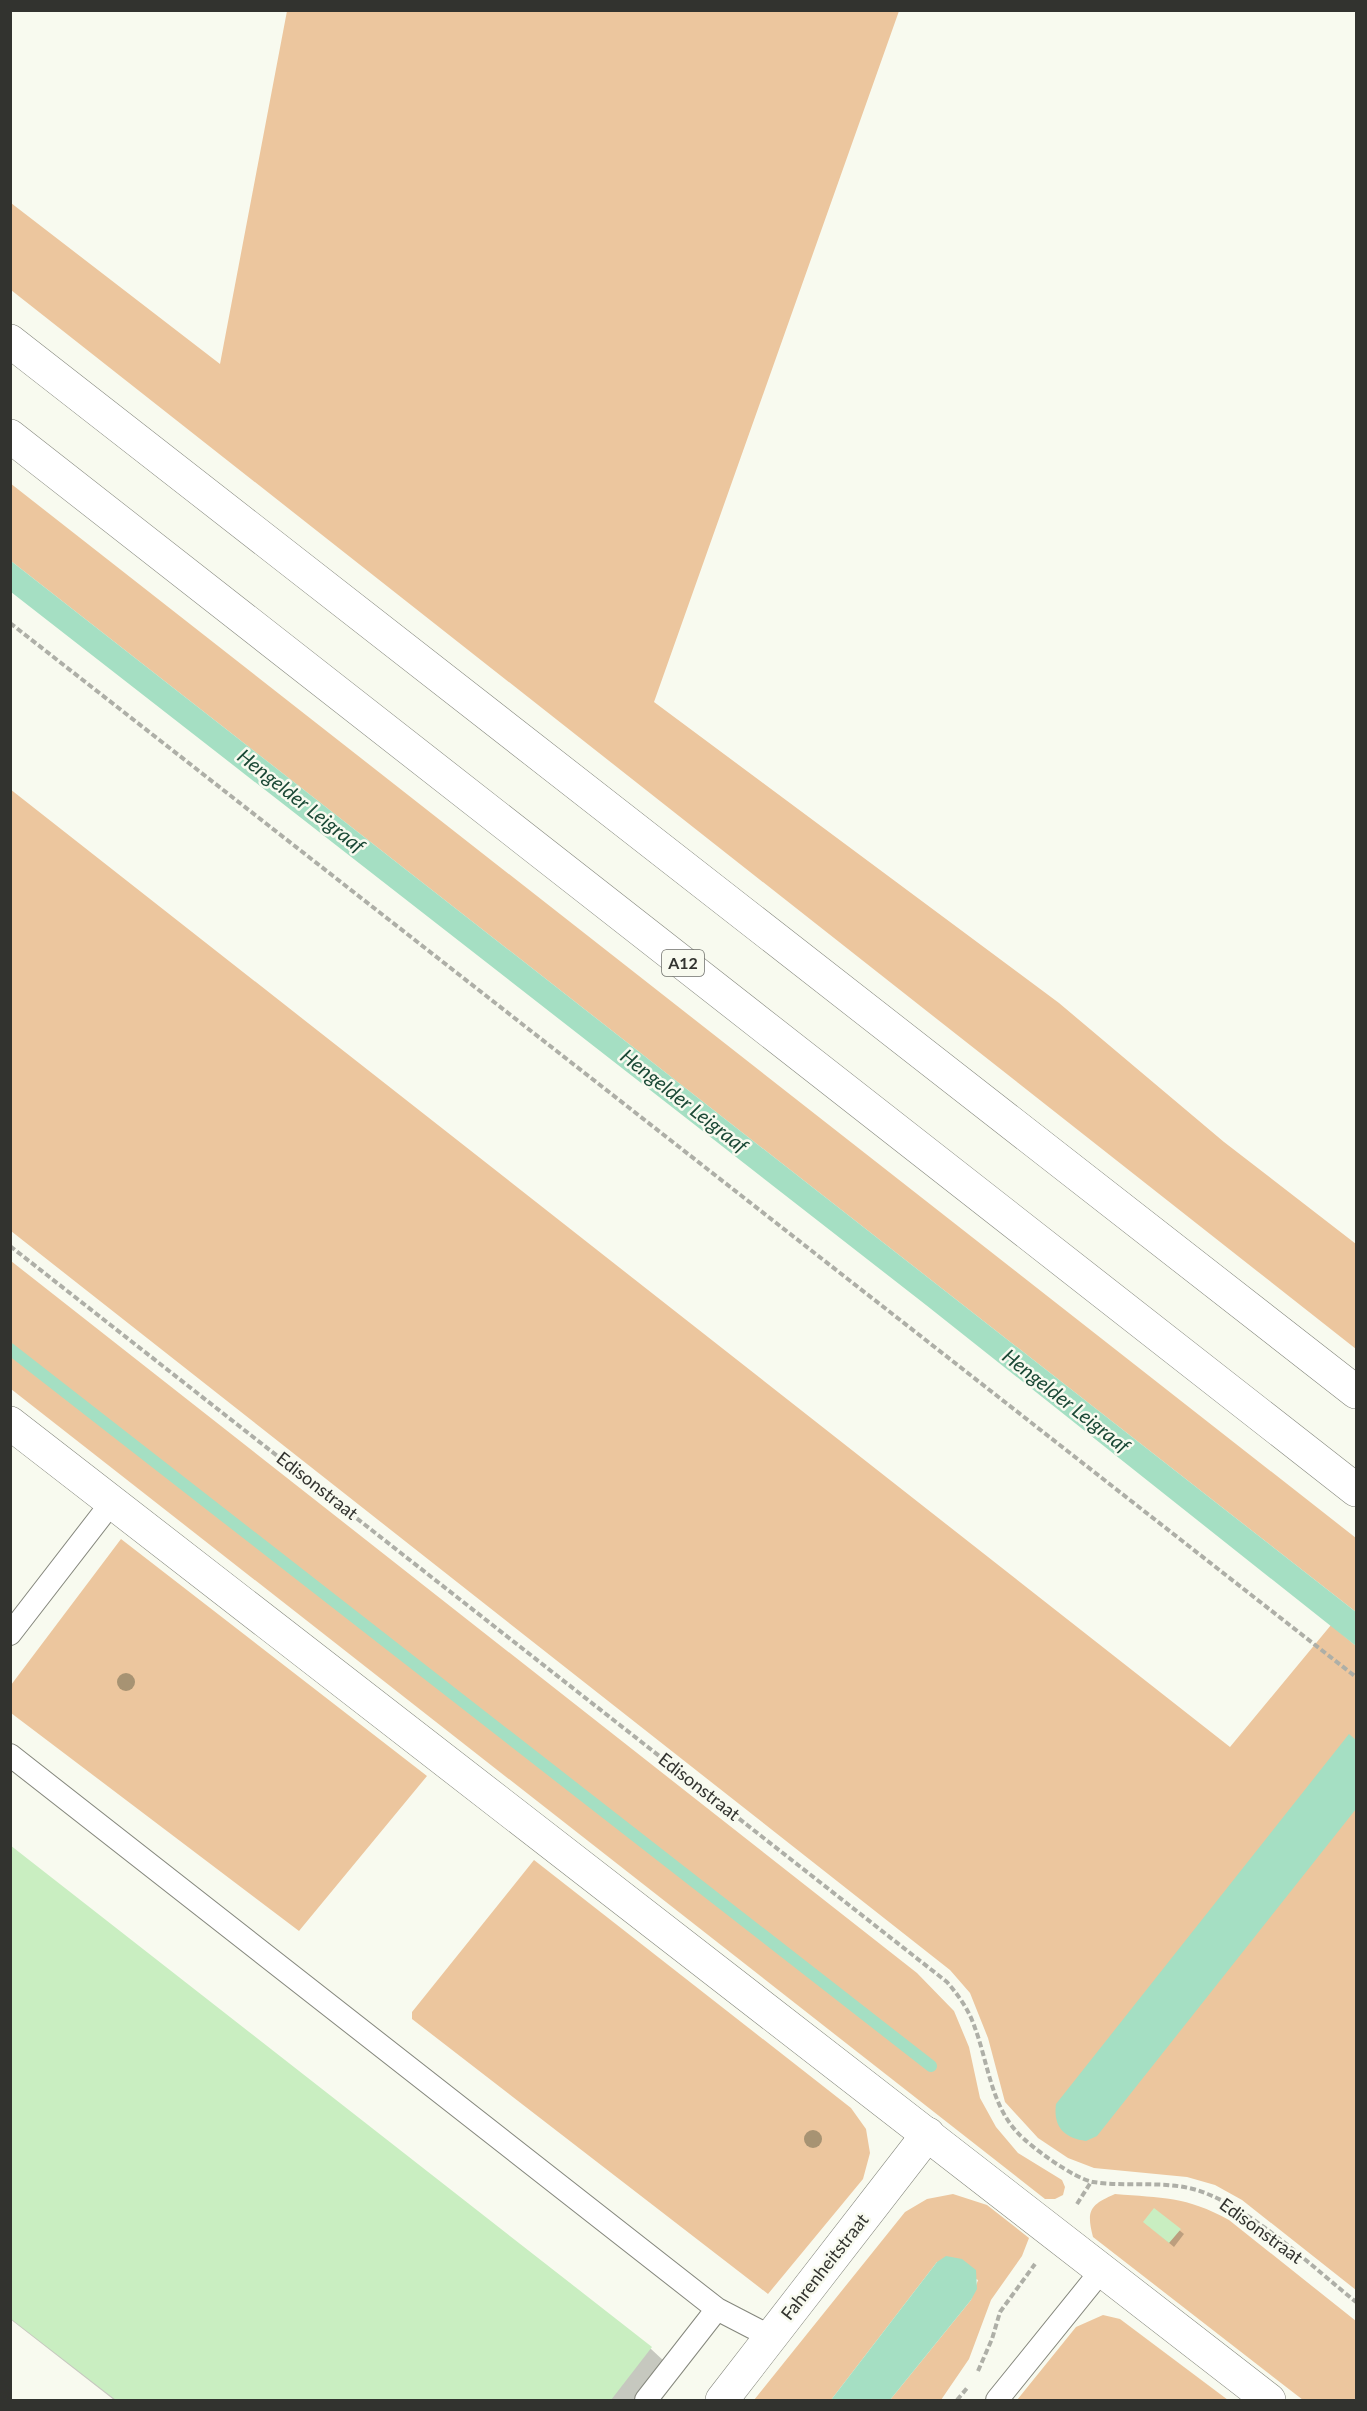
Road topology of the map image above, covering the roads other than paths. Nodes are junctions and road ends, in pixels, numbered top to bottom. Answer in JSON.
{"nodes":[{"id":1,"x":10,"y":341,"type":"edge"},
{"id":2,"x":10,"y":436,"type":"edge"},
{"id":3,"x":1356,"y":1392,"type":"edge"},
{"id":4,"x":10,"y":1423,"type":"edge"},
{"id":5,"x":1356,"y":1490,"type":"edge"},
{"id":6,"x":112,"y":1502,"type":"junction"},
{"id":7,"x":10,"y":1634,"type":"edge"},
{"id":8,"x":10,"y":1755,"type":"edge"},
{"id":9,"x":928,"y":2134,"type":"junction"},
{"id":10,"x":1102,"y":2270,"type":"junction"},
{"id":11,"x":717,"y":2308,"type":"junction"},
{"id":12,"x":771,"y":2337,"type":"junction"},
{"id":13,"x":646,"y":2400,"type":"edge"},
{"id":14,"x":722,"y":2400,"type":"edge"},
{"id":15,"x":997,"y":2400,"type":"edge"},
{"id":16,"x":1269,"y":2400,"type":"edge"}],
"edges":[{"from":1,"to":3,"type":"main road"},
{"from":2,"to":5,"type":"main road","number":"A12"},
{"from":4,"to":6,"type":"main road"},
{"from":6,"to":7,"type":"lane"},
{"from":6,"to":9,"type":"main road"},
{"from":8,"to":11,"type":"lane"},
{"from":9,"to":10,"type":"main road"},
{"from":9,"to":12,"type":"main road","name":"Fahrenheitstraat"},
{"from":10,"to":15,"type":"lane"},
{"from":10,"to":16,"type":"main road"},
{"from":11,"to":12,"type":"lane"},
{"from":11,"to":13,"type":"lane"},
{"from":12,"to":14,"type":"main road","name":"Fahrenheitstraat"}]}
